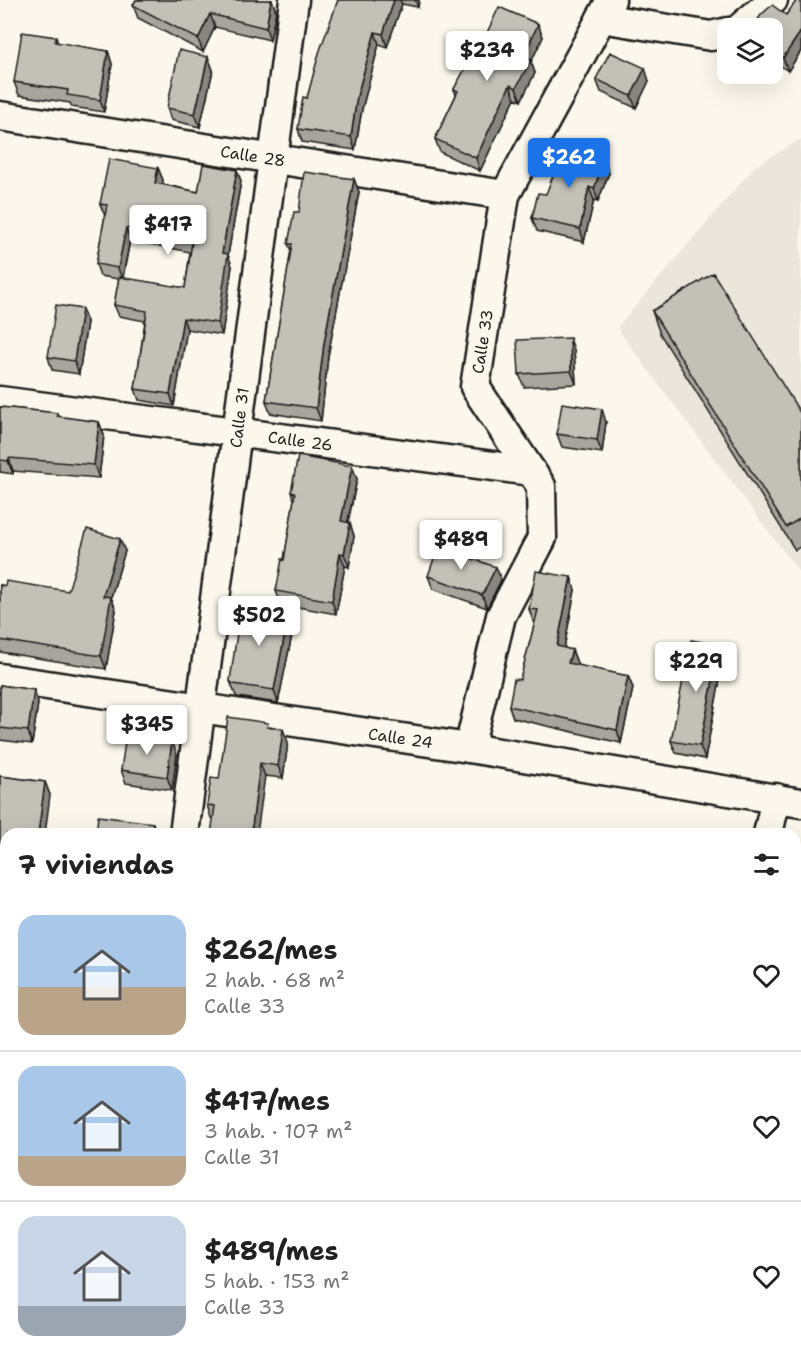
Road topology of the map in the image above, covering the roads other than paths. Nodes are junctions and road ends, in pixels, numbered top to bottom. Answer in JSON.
{"nodes":[{"id":1,"x":773,"y":0,"type":"edge"},
{"id":2,"x":291,"y":2,"type":"edge"},
{"id":3,"x":606,"y":9,"type":"edge"},
{"id":4,"x":752,"y":18,"type":"edge"},
{"id":5,"x":717,"y":35,"type":"edge"},
{"id":6,"x":0,"y":116,"type":"edge"},
{"id":7,"x":273,"y":158,"type":"junction"},
{"id":8,"x":506,"y":195,"type":"junction"},
{"id":9,"x":0,"y":401,"type":"edge"},
{"id":10,"x":237,"y":432,"type":"junction"},
{"id":11,"x":531,"y":471,"type":"junction"},
{"id":12,"x":0,"y":678,"type":"edge"},
{"id":13,"x":200,"y":707,"type":"junction"},
{"id":14,"x":469,"y":748,"type":"junction"},
{"id":15,"x":788,"y":801,"type":"edge"},
{"id":16,"x":185,"y":828,"type":"edge"},
{"id":17,"x":772,"y":828,"type":"edge"}],
"edges":[{"from":1,"to":4,"type":"street"},
{"from":2,"to":7,"type":"street","name":"Calle 31"},
{"from":3,"to":5,"type":"street"},
{"from":3,"to":8,"type":"street","name":"Calle 33"},
{"from":6,"to":7,"type":"street","name":"Calle 28"},
{"from":7,"to":8,"type":"street","name":"Calle 28"},
{"from":7,"to":10,"type":"street","name":"Calle 31"},
{"from":8,"to":11,"type":"street","name":"Calle 33"},
{"from":9,"to":10,"type":"street","name":"Calle 26"},
{"from":10,"to":11,"type":"street","name":"Calle 26"},
{"from":10,"to":13,"type":"street","name":"Calle 31"},
{"from":11,"to":14,"type":"street","name":"Calle 33"},
{"from":12,"to":13,"type":"street","name":"Calle 24"},
{"from":13,"to":14,"type":"street","name":"Calle 24"},
{"from":13,"to":16,"type":"street","name":"Calle 31"},
{"from":14,"to":15,"type":"street","name":"Calle 24"},
{"from":15,"to":17,"type":"street"}]}
